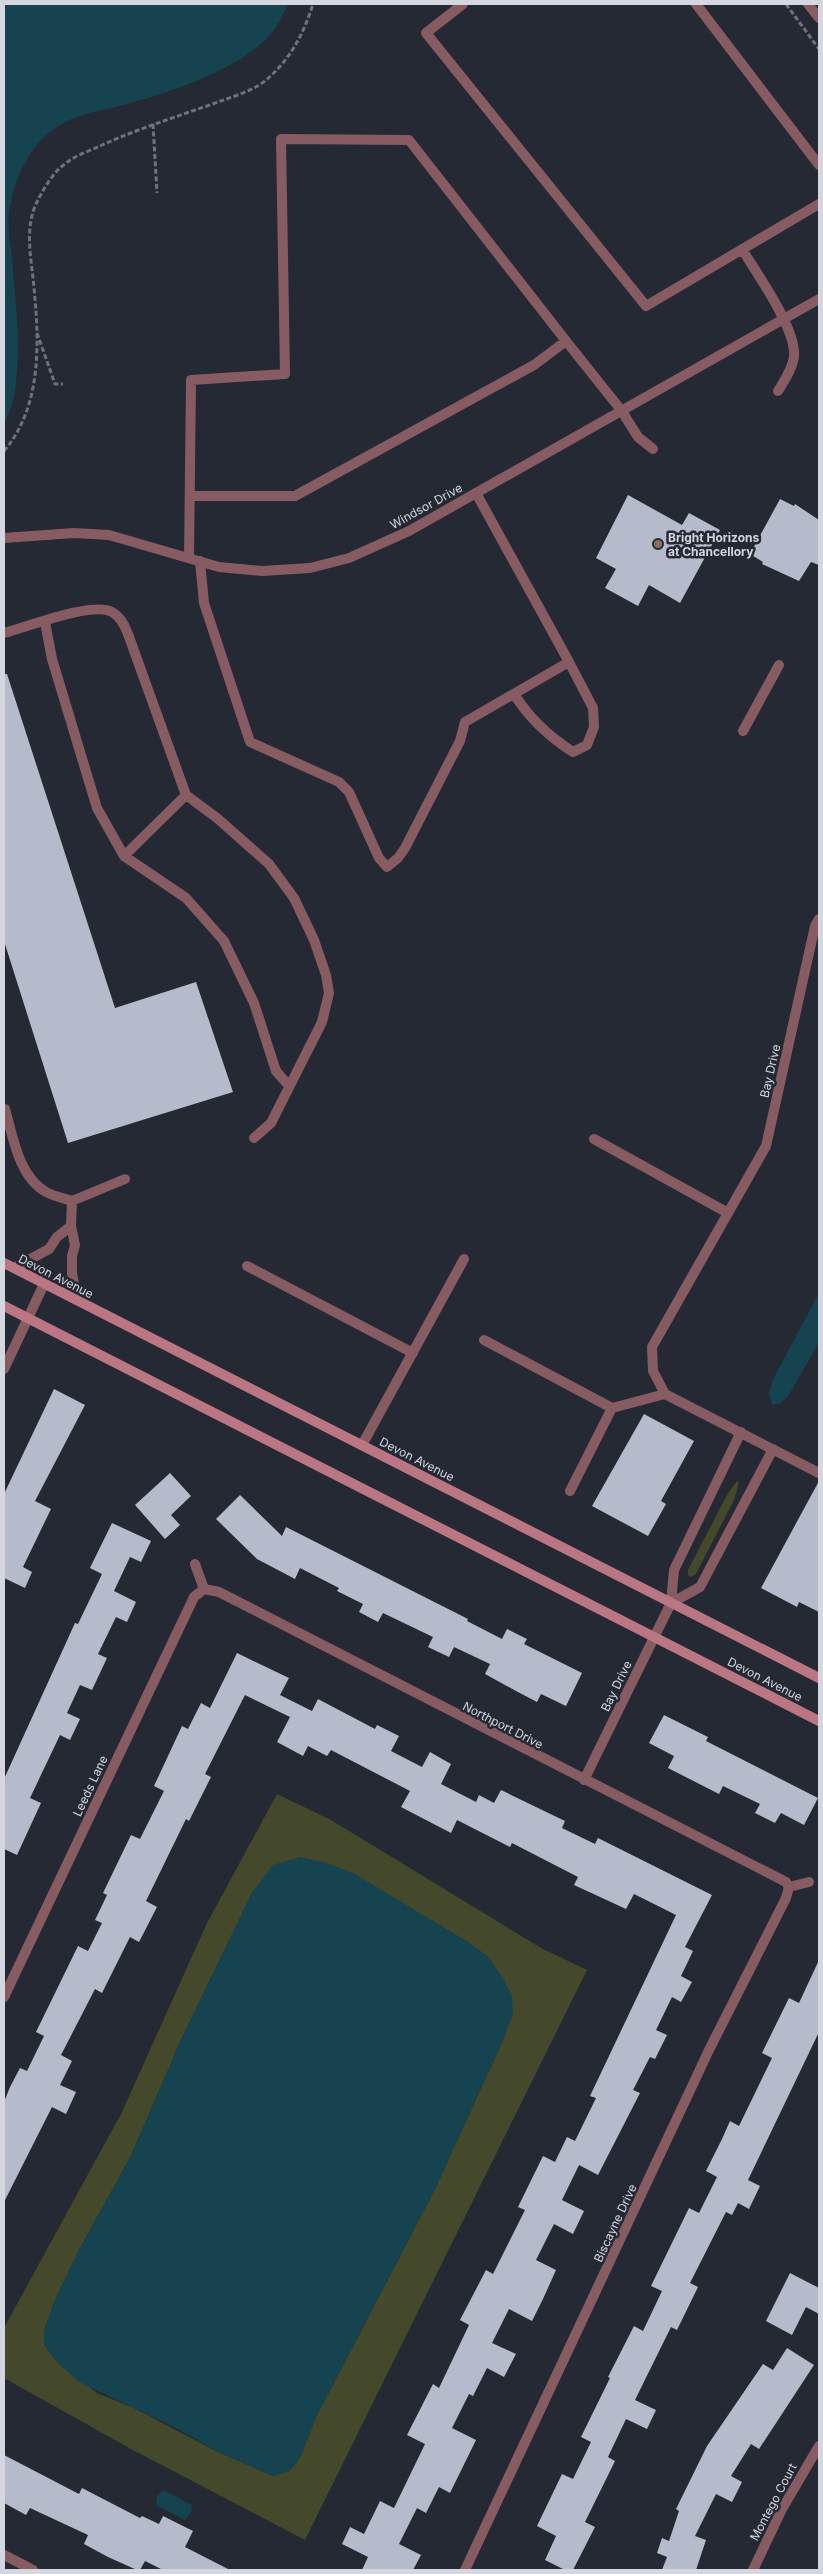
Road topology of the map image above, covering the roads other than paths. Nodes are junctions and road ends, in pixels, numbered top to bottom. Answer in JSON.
{"nodes":[{"id":1,"x":463,"y":4,"type":"edge"},
{"id":2,"x":696,"y":4,"type":"edge"},
{"id":3,"x":808,"y":4,"type":"edge"},
{"id":4,"x":819,"y":18,"type":"edge"},
{"id":5,"x":819,"y":165,"type":"edge"},
{"id":6,"x":819,"y":204,"type":"edge"},
{"id":7,"x":742,"y":249,"type":"junction"},
{"id":8,"x":819,"y":299,"type":"edge"},
{"id":9,"x":784,"y":319,"type":"junction"},
{"id":10,"x":566,"y":341,"type":"junction"},
{"id":11,"x":778,"y":391,"type":"dead end"},
{"id":12,"x":621,"y":410,"type":"junction"},
{"id":13,"x":653,"y":449,"type":"dead end"},
{"id":14,"x":476,"y":493,"type":"junction"},
{"id":15,"x":190,"y":496,"type":"junction"},
{"id":16,"x":4,"y":538,"type":"edge"},
{"id":17,"x":189,"y":558,"type":"junction"},
{"id":18,"x":200,"y":561,"type":"junction"},
{"id":19,"x":45,"y":622,"type":"junction"},
{"id":20,"x":4,"y":633,"type":"edge"},
{"id":21,"x":569,"y":662,"type":"junction"},
{"id":22,"x":779,"y":665,"type":"dead end"},
{"id":23,"x":514,"y":694,"type":"junction"},
{"id":24,"x":743,"y":731,"type":"dead end"},
{"id":25,"x":186,"y":795,"type":"junction"},
{"id":26,"x":124,"y":856,"type":"junction"},
{"id":27,"x":818,"y":924,"type":"edge"},
{"id":28,"x":289,"y":1086,"type":"junction"},
{"id":29,"x":5,"y":1109,"type":"edge"},
{"id":30,"x":254,"y":1138,"type":"dead end"},
{"id":31,"x":594,"y":1139,"type":"dead end"},
{"id":32,"x":124,"y":1179,"type":"dead end"},
{"id":33,"x":72,"y":1201,"type":"junction"},
{"id":34,"x":728,"y":1213,"type":"junction"},
{"id":35,"x":71,"y":1226,"type":"junction"},
{"id":36,"x":464,"y":1259,"type":"dead end"},
{"id":37,"x":4,"y":1263,"type":"edge"},
{"id":38,"x":247,"y":1266,"type":"dead end"},
{"id":39,"x":14,"y":1268,"type":"junction"},
{"id":40,"x":44,"y":1284,"type":"junction"},
{"id":41,"x":77,"y":1300,"type":"junction"},
{"id":42,"x":4,"y":1306,"type":"edge"},
{"id":43,"x":28,"y":1318,"type":"junction"},
{"id":44,"x":484,"y":1340,"type":"dead end"},
{"id":45,"x":413,"y":1353,"type":"junction"},
{"id":46,"x":4,"y":1369,"type":"edge"},
{"id":47,"x":666,"y":1394,"type":"junction"},
{"id":48,"x":612,"y":1408,"type":"junction"},
{"id":49,"x":741,"y":1432,"type":"junction"},
{"id":50,"x":362,"y":1445,"type":"junction"},
{"id":51,"x":773,"y":1449,"type":"junction"},
{"id":52,"x":819,"y":1473,"type":"edge"},
{"id":53,"x":570,"y":1491,"type":"dead end"},
{"id":54,"x":195,"y":1564,"type":"dead end"},
{"id":55,"x":204,"y":1589,"type":"junction"},
{"id":56,"x":671,"y":1603,"type":"junction"},
{"id":57,"x":654,"y":1636,"type":"junction"},
{"id":58,"x":819,"y":1678,"type":"edge"},
{"id":59,"x":819,"y":1721,"type":"edge"},
{"id":60,"x":584,"y":1780,"type":"junction"},
{"id":61,"x":810,"y":1882,"type":"dead end"},
{"id":62,"x":789,"y":1887,"type":"junction"},
{"id":63,"x":4,"y":1997,"type":"edge"},
{"id":64,"x":819,"y":2446,"type":"edge"},
{"id":65,"x":4,"y":2555,"type":"edge"},
{"id":66,"x":33,"y":2570,"type":"edge"},
{"id":67,"x":465,"y":2570,"type":"edge"},
{"id":68,"x":753,"y":2570,"type":"edge"}],
"edges":[{"from":1,"to":7,"type":"street"},
{"from":2,"to":5,"type":"street"},
{"from":3,"to":4,"type":"street"},
{"from":6,"to":7,"type":"street"},
{"from":7,"to":9,"type":"street"},
{"from":8,"to":9,"type":"street","name":"Windsor Drive"},
{"from":9,"to":11,"type":"street"},
{"from":9,"to":12,"type":"street","name":"Windsor Drive"},
{"from":10,"to":12,"type":"street"},
{"from":10,"to":15,"type":"street"},
{"from":10,"to":15,"type":"street"},
{"from":12,"to":13,"type":"street"},
{"from":12,"to":14,"type":"street","name":"Windsor Drive"},
{"from":14,"to":18,"type":"street","name":"Windsor Drive"},
{"from":14,"to":21,"type":"street"},
{"from":15,"to":17,"type":"street"},
{"from":16,"to":17,"type":"street","name":"Windsor Drive"},
{"from":17,"to":18,"type":"street","name":"Windsor Drive"},
{"from":18,"to":23,"type":"street"},
{"from":19,"to":20,"type":"street"},
{"from":19,"to":25,"type":"street"},
{"from":19,"to":26,"type":"street"},
{"from":21,"to":23,"type":"street"},
{"from":21,"to":23,"type":"street"},
{"from":22,"to":24,"type":"street"},
{"from":25,"to":26,"type":"street"},
{"from":25,"to":28,"type":"street"},
{"from":26,"to":28,"type":"street"},
{"from":27,"to":34,"type":"street","name":"Bay Drive"},
{"from":28,"to":30,"type":"street"},
{"from":29,"to":33,"type":"street"},
{"from":31,"to":34,"type":"street"},
{"from":32,"to":33,"type":"street"},
{"from":33,"to":35,"type":"street"},
{"from":34,"to":47,"type":"street","name":"Bay Drive"},
{"from":35,"to":39,"type":"street"},
{"from":35,"to":41,"type":"street"},
{"from":36,"to":45,"type":"street"},
{"from":37,"to":39,"type":"main road","name":"Devon Avenue"},
{"from":38,"to":45,"type":"street"},
{"from":39,"to":40,"type":"main road","name":"Devon Avenue"},
{"from":40,"to":41,"type":"main road","name":"Devon Avenue"},
{"from":40,"to":43,"type":"street"},
{"from":41,"to":50,"type":"main road","name":"Devon Avenue"},
{"from":42,"to":43,"type":"main road","name":"Devon Avenue"},
{"from":43,"to":46,"type":"street"},
{"from":43,"to":57,"type":"main road","name":"Devon Avenue"},
{"from":44,"to":48,"type":"street"},
{"from":45,"to":50,"type":"street"},
{"from":47,"to":48,"type":"street"},
{"from":47,"to":49,"type":"street"},
{"from":48,"to":53,"type":"street"},
{"from":49,"to":51,"type":"street"},
{"from":49,"to":56,"type":"street","name":"Bay Drive"},
{"from":50,"to":56,"type":"main road","name":"Devon Avenue"},
{"from":51,"to":52,"type":"street"},
{"from":51,"to":56,"type":"street"},
{"from":54,"to":55,"type":"street"},
{"from":55,"to":60,"type":"street","name":"Northport Drive"},
{"from":55,"to":63,"type":"street","name":"Leeds Lane"},
{"from":56,"to":57,"type":"street","name":"Bay Drive"},
{"from":56,"to":58,"type":"main road","name":"Devon Avenue"},
{"from":57,"to":59,"type":"main road","name":"Devon Avenue"},
{"from":57,"to":60,"type":"street","name":"Bay Drive"},
{"from":60,"to":62,"type":"street","name":"Northport Drive"},
{"from":61,"to":62,"type":"street"},
{"from":62,"to":67,"type":"street","name":"Biscayne Drive"},
{"from":64,"to":68,"type":"street","name":"Montego Court"},
{"from":65,"to":66,"type":"street"}]}
